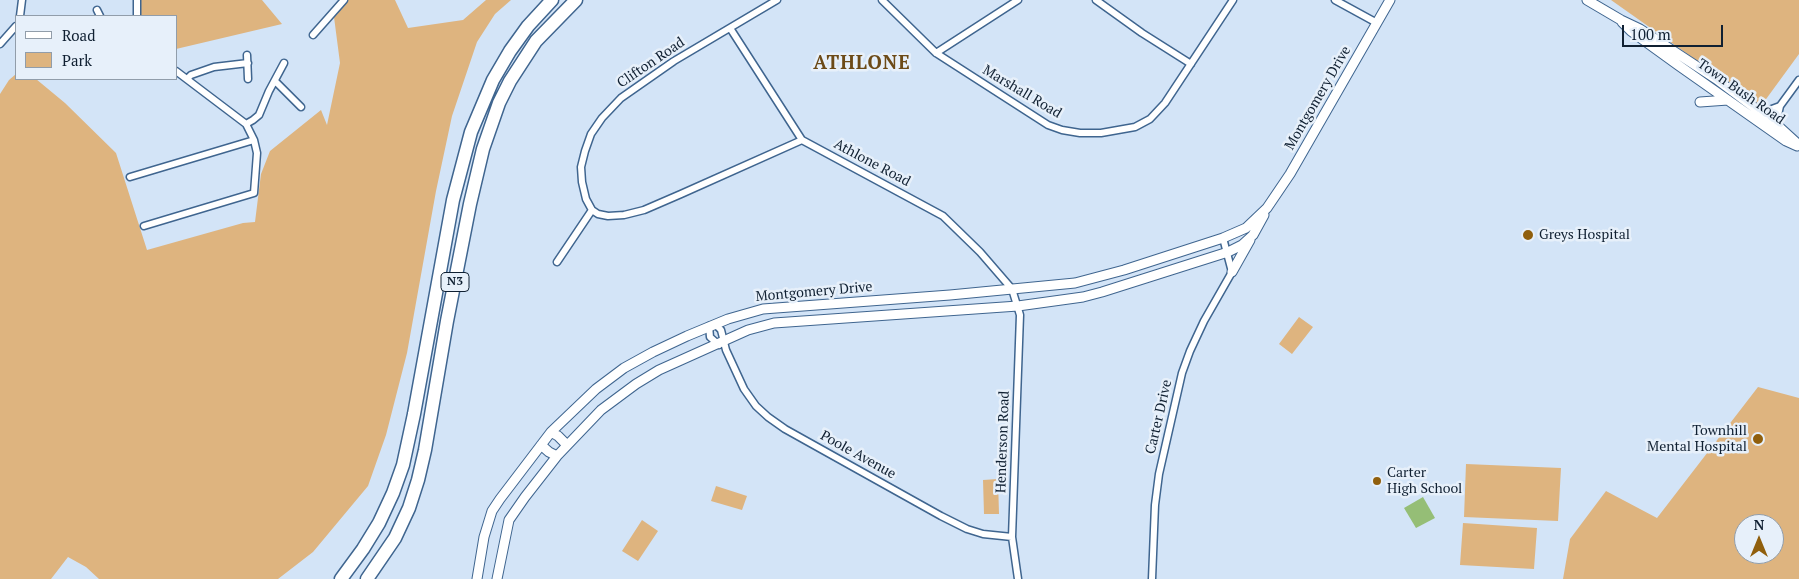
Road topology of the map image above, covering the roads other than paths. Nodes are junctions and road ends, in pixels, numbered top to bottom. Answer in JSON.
{"nodes":[{"id":1,"x":22,"y":0,"type":"edge"},
{"id":2,"x":137,"y":0,"type":"edge"},
{"id":3,"x":344,"y":0,"type":"edge"},
{"id":4,"x":552,"y":0,"type":"edge"},
{"id":5,"x":576,"y":0,"type":"edge"},
{"id":6,"x":777,"y":0,"type":"edge"},
{"id":7,"x":882,"y":0,"type":"edge"},
{"id":8,"x":1018,"y":0,"type":"edge"},
{"id":9,"x":1096,"y":0,"type":"edge"},
{"id":10,"x":1233,"y":0,"type":"edge"},
{"id":11,"x":1335,"y":0,"type":"edge"},
{"id":12,"x":1390,"y":0,"type":"edge"},
{"id":13,"x":1587,"y":0,"type":"edge"},
{"id":14,"x":20,"y":15,"type":"edge"},
{"id":15,"x":138,"y":15,"type":"edge"},
{"id":16,"x":1621,"y":20,"type":"junction"},
{"id":17,"x":1377,"y":23,"type":"junction"},
{"id":18,"x":15,"y":27,"type":"edge"},
{"id":19,"x":730,"y":28,"type":"junction"},
{"id":20,"x":313,"y":35,"type":"dead end"},
{"id":21,"x":0,"y":44,"type":"edge"},
{"id":22,"x":936,"y":53,"type":"junction"},
{"id":23,"x":248,"y":55,"type":"dead end"},
{"id":24,"x":248,"y":63,"type":"junction"},
{"id":25,"x":284,"y":64,"type":"dead end"},
{"id":26,"x":1191,"y":64,"type":"junction"},
{"id":27,"x":178,"y":72,"type":"edge"},
{"id":28,"x":187,"y":79,"type":"junction"},
{"id":29,"x":248,"y":79,"type":"dead end"},
{"id":30,"x":1799,"y":80,"type":"edge"},
{"id":31,"x":275,"y":82,"type":"junction"},
{"id":32,"x":1728,"y":100,"type":"junction"},
{"id":33,"x":1700,"y":102,"type":"dead end"},
{"id":34,"x":1780,"y":106,"type":"junction"},
{"id":35,"x":301,"y":107,"type":"dead end"},
{"id":36,"x":1761,"y":113,"type":"junction"},
{"id":37,"x":246,"y":124,"type":"junction"},
{"id":38,"x":1776,"y":124,"type":"junction"},
{"id":39,"x":254,"y":140,"type":"junction"},
{"id":40,"x":802,"y":140,"type":"junction"},
{"id":41,"x":1799,"y":146,"type":"edge"},
{"id":42,"x":130,"y":178,"type":"dead end"},
{"id":43,"x":1266,"y":208,"type":"junction"},
{"id":44,"x":592,"y":210,"type":"junction"},
{"id":45,"x":144,"y":226,"type":"dead end"},
{"id":46,"x":1253,"y":236,"type":"junction"},
{"id":47,"x":1223,"y":238,"type":"junction"},
{"id":48,"x":1228,"y":252,"type":"junction"},
{"id":49,"x":557,"y":262,"type":"dead end"},
{"id":50,"x":1124,"y":270,"type":"junction"},
{"id":51,"x":1232,"y":272,"type":"junction"},
{"id":52,"x":1109,"y":274,"type":"junction"},
{"id":53,"x":1130,"y":283,"type":"junction"},
{"id":54,"x":1114,"y":288,"type":"junction"},
{"id":55,"x":1012,"y":289,"type":"junction"},
{"id":56,"x":883,"y":300,"type":"junction"},
{"id":57,"x":872,"y":301,"type":"junction"},
{"id":58,"x":1018,"y":306,"type":"junction"},
{"id":59,"x":873,"y":316,"type":"junction"},
{"id":60,"x":884,"y":316,"type":"junction"},
{"id":61,"x":712,"y":325,"type":"junction"},
{"id":62,"x":722,"y":345,"type":"junction"},
{"id":63,"x":551,"y":432,"type":"junction"},
{"id":64,"x":541,"y":445,"type":"junction"},
{"id":65,"x":567,"y":446,"type":"junction"},
{"id":66,"x":558,"y":456,"type":"junction"},
{"id":67,"x":1012,"y":538,"type":"junction"},
{"id":68,"x":341,"y":579,"type":"edge"},
{"id":69,"x":367,"y":579,"type":"edge"},
{"id":70,"x":477,"y":579,"type":"edge"},
{"id":71,"x":497,"y":579,"type":"edge"},
{"id":72,"x":1018,"y":579,"type":"edge"},
{"id":73,"x":1152,"y":579,"type":"edge"}],
"edges":[{"from":1,"to":14,"type":"street"},
{"from":2,"to":15,"type":"street"},
{"from":3,"to":20,"type":"street"},
{"from":4,"to":68,"type":"highway","number":"N3"},
{"from":5,"to":69,"type":"highway","number":"N3"},
{"from":6,"to":19,"type":"street","name":"Clifton Road"},
{"from":7,"to":22,"type":"street","name":"Marshall Road"},
{"from":8,"to":22,"type":"street"},
{"from":9,"to":26,"type":"street"},
{"from":10,"to":26,"type":"street","name":"Marshall Road"},
{"from":11,"to":17,"type":"street"},
{"from":12,"to":17,"type":"street","name":"Montgomery Drive"},
{"from":13,"to":16,"type":"street","name":"Town Bush Road"},
{"from":16,"to":32,"type":"street","name":"Town Bush Road"},
{"from":16,"to":36,"type":"street","name":"Town Bush Road"},
{"from":17,"to":43,"type":"street","name":"Montgomery Drive"},
{"from":18,"to":21,"type":"street"},
{"from":19,"to":40,"type":"street","name":"Athlone Road"},
{"from":19,"to":44,"type":"street","name":"Clifton Road"},
{"from":22,"to":26,"type":"street","name":"Marshall Road"},
{"from":23,"to":24,"type":"street"},
{"from":24,"to":28,"type":"street"},
{"from":24,"to":29,"type":"street"},
{"from":25,"to":31,"type":"street"},
{"from":27,"to":28,"type":"street"},
{"from":28,"to":37,"type":"street"},
{"from":30,"to":34,"type":"street"},
{"from":31,"to":35,"type":"street"},
{"from":31,"to":37,"type":"street"},
{"from":32,"to":33,"type":"street"},
{"from":32,"to":41,"type":"street","name":"Town Bush Road"},
{"from":34,"to":36,"type":"street"},
{"from":34,"to":38,"type":"street"},
{"from":36,"to":38,"type":"street","name":"Town Bush Road"},
{"from":37,"to":39,"type":"street"},
{"from":38,"to":41,"type":"street","name":"Town Bush Road"},
{"from":39,"to":42,"type":"street"},
{"from":39,"to":45,"type":"street"},
{"from":40,"to":44,"type":"street"},
{"from":40,"to":55,"type":"street","name":"Athlone Road"},
{"from":43,"to":46,"type":"street","name":"Montgomery Drive"},
{"from":43,"to":47,"type":"street","name":"Montgomery Drive"},
{"from":44,"to":49,"type":"street"},
{"from":46,"to":48,"type":"street","name":"Montgomery Drive"},
{"from":46,"to":51,"type":"street"},
{"from":47,"to":48,"type":"street"},
{"from":47,"to":50,"type":"street","name":"Montgomery Drive"},
{"from":48,"to":51,"type":"street"},
{"from":48,"to":53,"type":"street","name":"Montgomery Drive"},
{"from":50,"to":52,"type":"street","name":"Montgomery Drive"},
{"from":50,"to":53,"type":"street"},
{"from":51,"to":73,"type":"street","name":"Carter Drive"},
{"from":52,"to":54,"type":"street"},
{"from":52,"to":55,"type":"street","name":"Montgomery Drive"},
{"from":53,"to":54,"type":"street","name":"Montgomery Drive"},
{"from":54,"to":58,"type":"street","name":"Montgomery Drive"},
{"from":55,"to":56,"type":"street","name":"Montgomery Drive"},
{"from":55,"to":58,"type":"street","name":"Athlone Road"},
{"from":56,"to":57,"type":"street","name":"Montgomery Drive"},
{"from":56,"to":60,"type":"street"},
{"from":57,"to":59,"type":"street"},
{"from":57,"to":61,"type":"street","name":"Montgomery Drive"},
{"from":58,"to":60,"type":"street","name":"Montgomery Drive"},
{"from":58,"to":67,"type":"street","name":"Henderson Road"},
{"from":59,"to":60,"type":"street","name":"Montgomery Drive"},
{"from":59,"to":62,"type":"street","name":"Montgomery Drive"},
{"from":61,"to":62,"type":"street","name":"Poole Avenue"},
{"from":61,"to":62,"type":"street","name":"Poole Avenue"},
{"from":61,"to":63,"type":"street","name":"Montgomery Drive"},
{"from":62,"to":65,"type":"street","name":"Montgomery Drive"},
{"from":62,"to":67,"type":"street","name":"Poole Avenue"},
{"from":63,"to":64,"type":"street","name":"Montgomery Drive"},
{"from":63,"to":65,"type":"street"},
{"from":64,"to":66,"type":"street"},
{"from":64,"to":70,"type":"street","name":"Montgomery Drive"},
{"from":65,"to":66,"type":"street","name":"Montgomery Drive"},
{"from":66,"to":71,"type":"street","name":"Montgomery Drive"},
{"from":67,"to":72,"type":"street","name":"Henderson Road"}]}
